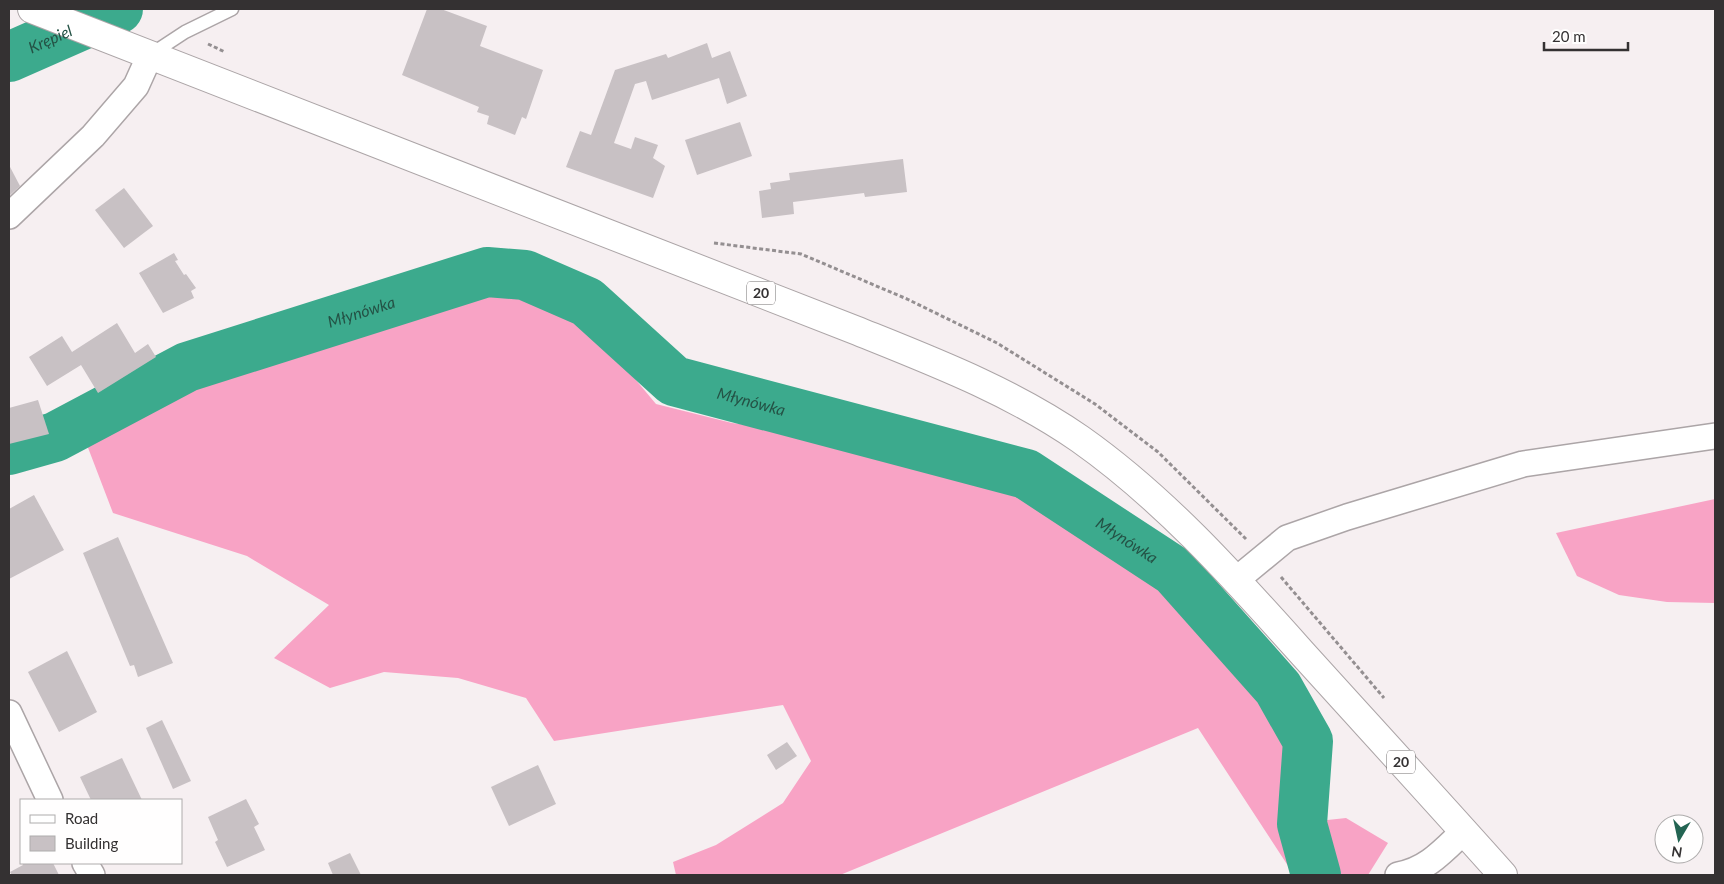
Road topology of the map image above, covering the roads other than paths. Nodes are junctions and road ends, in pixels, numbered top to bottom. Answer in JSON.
{"nodes":[{"id":1,"x":232,"y":9,"type":"edge"},
{"id":2,"x":42,"y":13,"type":"edge"},
{"id":3,"x":150,"y":55,"type":"junction"},
{"id":4,"x":9,"y":216,"type":"edge"},
{"id":5,"x":1715,"y":436,"type":"edge"},
{"id":6,"x":1236,"y":580,"type":"junction"},
{"id":7,"x":9,"y":713,"type":"edge"},
{"id":8,"x":50,"y":799,"type":"edge"},
{"id":9,"x":1464,"y":831,"type":"junction"},
{"id":10,"x":85,"y":864,"type":"edge"},
{"id":11,"x":92,"y":875,"type":"edge"},
{"id":12,"x":1398,"y":875,"type":"edge"},
{"id":13,"x":1502,"y":875,"type":"edge"}],
"edges":[{"from":1,"to":3,"type":"lane"},
{"from":2,"to":3,"type":"main road","number":"20"},
{"from":3,"to":4,"type":"street"},
{"from":3,"to":6,"type":"main road","number":"20"},
{"from":5,"to":6,"type":"street"},
{"from":6,"to":9,"type":"main road","number":"20"},
{"from":7,"to":8,"type":"street"},
{"from":9,"to":12,"type":"street"},
{"from":9,"to":13,"type":"main road","number":"20"},
{"from":10,"to":11,"type":"street"}]}
